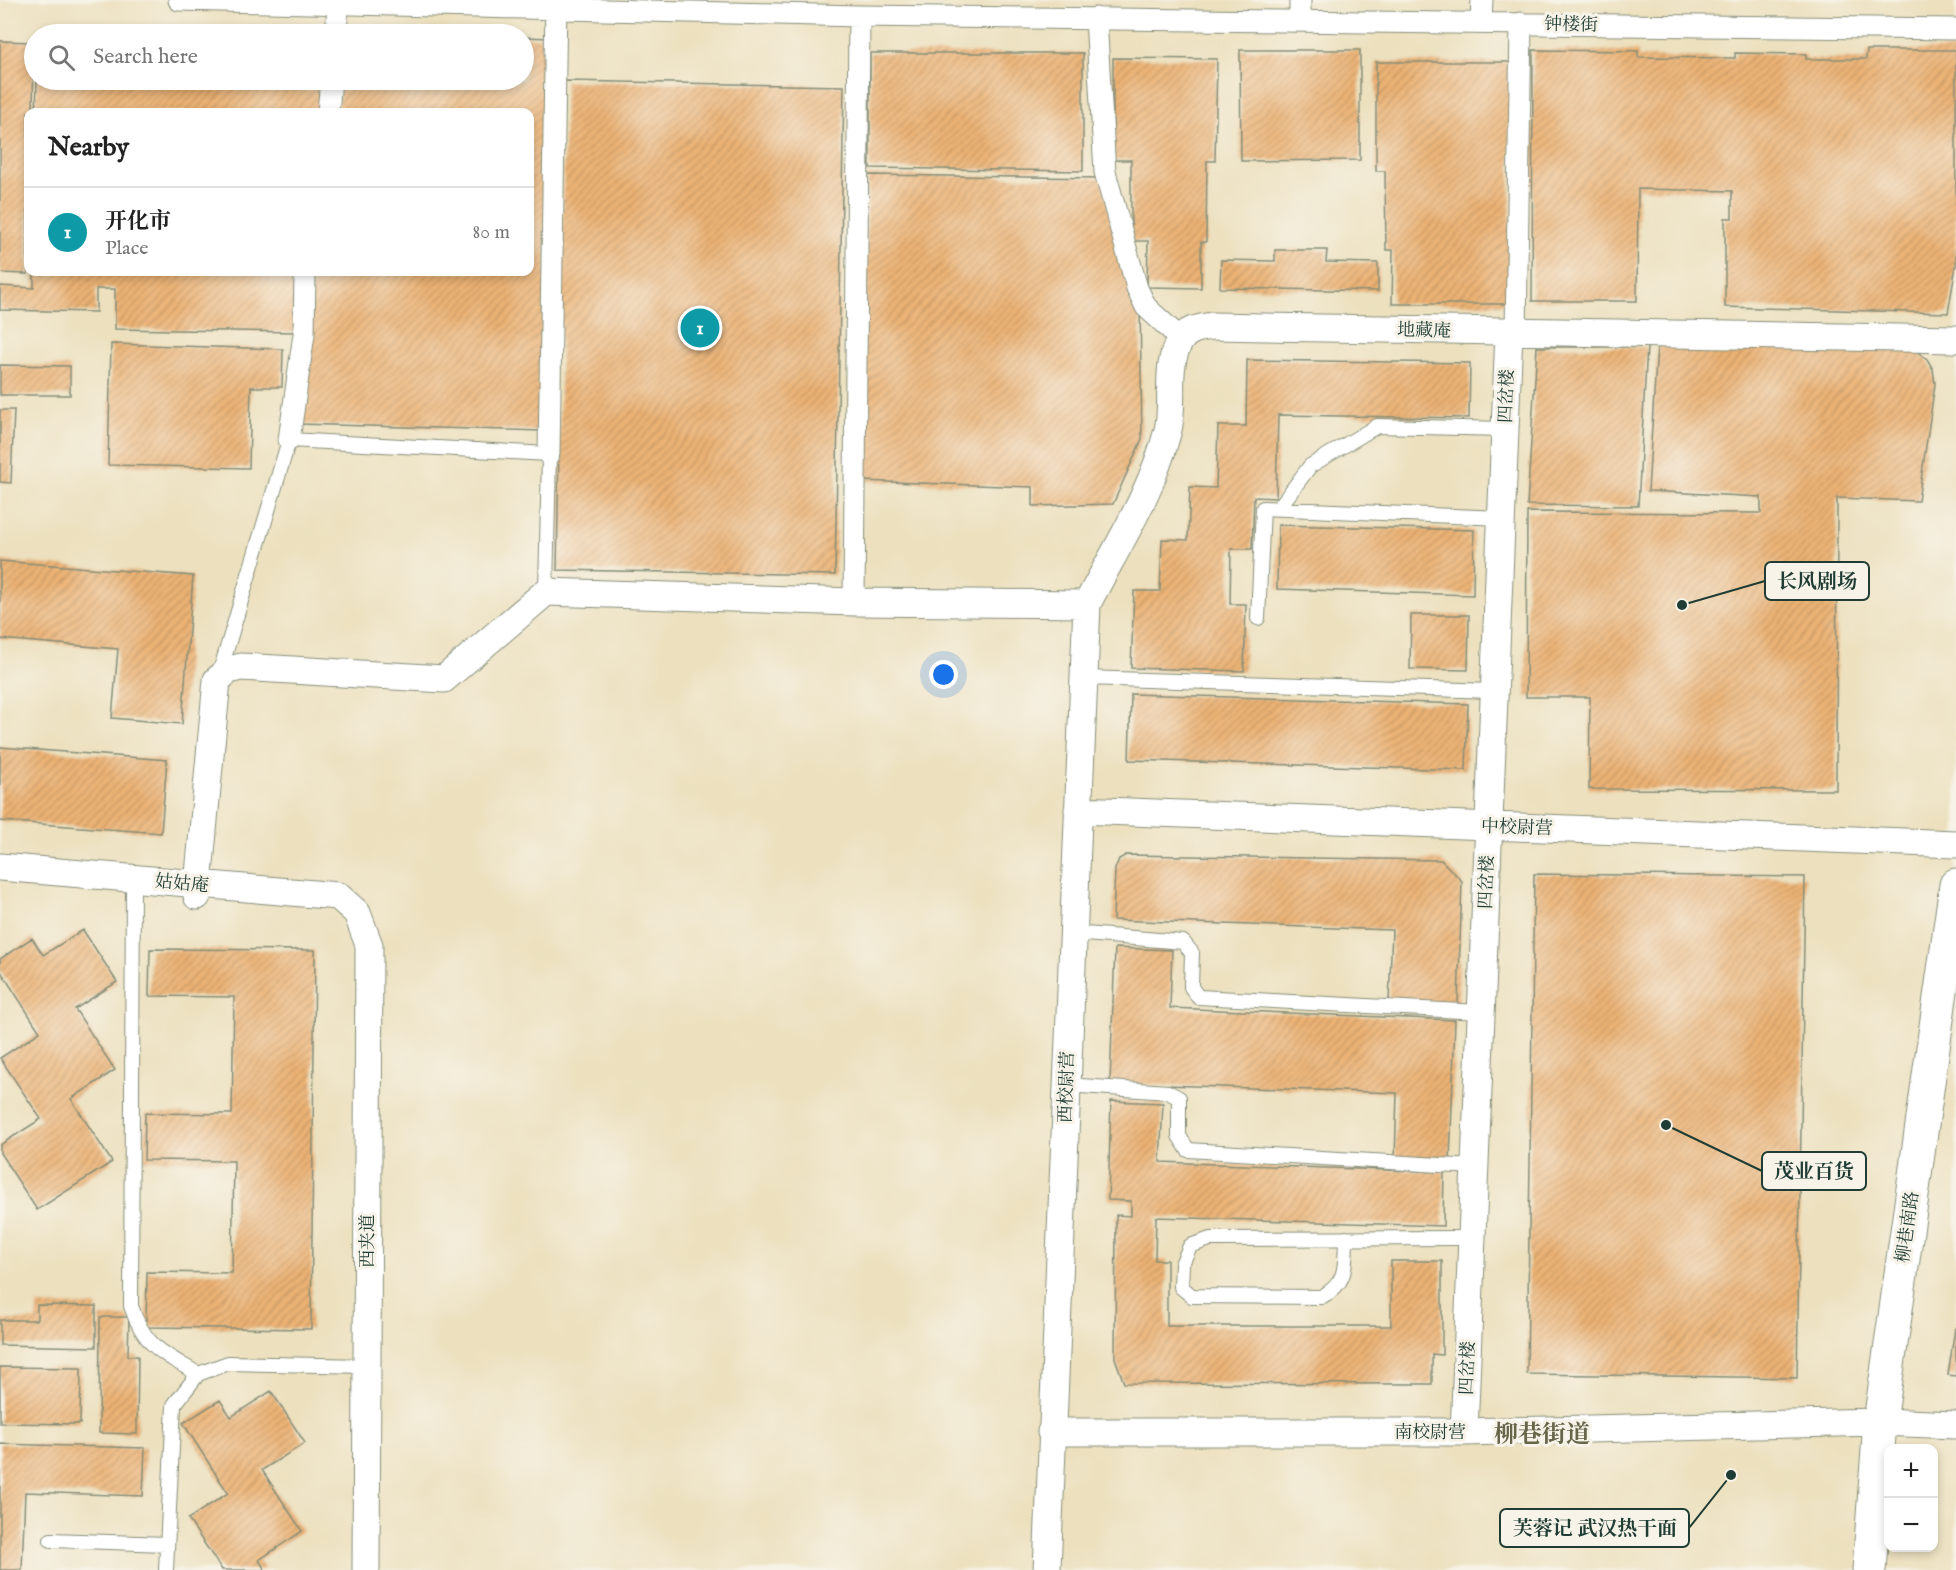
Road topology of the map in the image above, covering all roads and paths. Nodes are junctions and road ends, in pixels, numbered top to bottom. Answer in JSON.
{"nodes":[{"id":1,"x":179,"y":0,"type":"edge"},
{"id":2,"x":1482,"y":0,"type":"edge"},
{"id":3,"x":292,"y":1,"type":"edge"},
{"id":4,"x":556,"y":4,"type":"edge"},
{"id":5,"x":338,"y":5,"type":"junction"},
{"id":6,"x":1300,"y":10,"type":"edge"},
{"id":7,"x":859,"y":16,"type":"junction"},
{"id":8,"x":1096,"y":18,"type":"junction"},
{"id":9,"x":1481,"y":22,"type":"junction"},
{"id":10,"x":1521,"y":23,"type":"junction"},
{"id":11,"x":337,"y":24,"type":"edge"},
{"id":12,"x":1956,"y":29,"type":"edge"},
{"id":13,"x":330,"y":90,"type":"edge"},
{"id":14,"x":328,"y":108,"type":"edge"},
{"id":15,"x":305,"y":276,"type":"edge"},
{"id":16,"x":1512,"y":332,"type":"junction"},
{"id":17,"x":1181,"y":339,"type":"junction"},
{"id":18,"x":1956,"y":339,"type":"edge"},
{"id":19,"x":1504,"y":429,"type":"junction"},
{"id":20,"x":289,"y":440,"type":"junction"},
{"id":21,"x":549,"y":454,"type":"junction"},
{"id":22,"x":1278,"y":509,"type":"junction"},
{"id":23,"x":1501,"y":518,"type":"junction"},
{"id":24,"x":546,"y":592,"type":"junction"},
{"id":25,"x":854,"y":602,"type":"junction"},
{"id":26,"x":1087,"y":604,"type":"junction"},
{"id":27,"x":1258,"y":618,"type":"dead end"},
{"id":28,"x":1084,"y":678,"type":"junction"},
{"id":29,"x":217,"y":680,"type":"junction"},
{"id":30,"x":1493,"y":691,"type":"junction"},
{"id":31,"x":1078,"y":810,"type":"junction"},
{"id":32,"x":1488,"y":826,"type":"junction"},
{"id":33,"x":1956,"y":844,"type":"edge"},
{"id":34,"x":0,"y":867,"type":"edge"},
{"id":35,"x":0,"y":880,"type":"edge"},
{"id":36,"x":133,"y":885,"type":"junction"},
{"id":37,"x":1956,"y":885,"type":"edge"},
{"id":38,"x":198,"y":890,"type":"junction"},
{"id":39,"x":349,"y":916,"type":"joint"},
{"id":40,"x":1073,"y":933,"type":"junction"},
{"id":41,"x":1480,"y":1012,"type":"junction"},
{"id":42,"x":1066,"y":1085,"type":"junction"},
{"id":43,"x":1474,"y":1167,"type":"junction"},
{"id":44,"x":1346,"y":1238,"type":"junction"},
{"id":45,"x":1472,"y":1238,"type":"junction"},
{"id":46,"x":360,"y":1366,"type":"junction"},
{"id":47,"x":198,"y":1374,"type":"junction"},
{"id":48,"x":1880,"y":1422,"type":"junction"},
{"id":49,"x":1956,"y":1425,"type":"edge"},
{"id":50,"x":1052,"y":1432,"type":"junction"},
{"id":51,"x":1464,"y":1432,"type":"junction"},
{"id":52,"x":51,"y":1540,"type":"dead end"},
{"id":53,"x":167,"y":1544,"type":"junction"},
{"id":54,"x":166,"y":1570,"type":"edge"},
{"id":55,"x":351,"y":1570,"type":"edge"},
{"id":56,"x":366,"y":1570,"type":"edge"},
{"id":57,"x":1047,"y":1570,"type":"edge"},
{"id":58,"x":1869,"y":1570,"type":"edge"}],
"edges":[{"from":1,"to":3,"type":"street","name":"钟楼街"},
{"from":2,"to":9,"type":"street"},
{"from":3,"to":5,"type":"street","name":"钟楼街"},
{"from":4,"to":5,"type":"street","name":"钟楼街"},
{"from":4,"to":7,"type":"street","name":"钟楼街"},
{"from":4,"to":21,"type":"street"},
{"from":5,"to":11,"type":"street"},
{"from":6,"to":8,"type":"street","name":"钟楼街"},
{"from":6,"to":9,"type":"street","name":"钟楼街"},
{"from":7,"to":8,"type":"street","name":"钟楼街"},
{"from":7,"to":25,"type":"street"},
{"from":8,"to":17,"type":"street"},
{"from":9,"to":10,"type":"street","name":"钟楼街"},
{"from":10,"to":12,"type":"street","name":"钟楼街"},
{"from":10,"to":16,"type":"street"},
{"from":13,"to":14,"type":"street"},
{"from":15,"to":20,"type":"street"},
{"from":16,"to":17,"type":"street","name":"地藏庵"},
{"from":16,"to":18,"type":"street","name":"地藏庵"},
{"from":16,"to":19,"type":"street","name":"四岔楼"},
{"from":17,"to":26,"type":"street"},
{"from":19,"to":22,"type":"lane"},
{"from":19,"to":23,"type":"street","name":"四岔楼"},
{"from":20,"to":21,"type":"lane"},
{"from":20,"to":29,"type":"lane"},
{"from":21,"to":24,"type":"lane"},
{"from":22,"to":23,"type":"lane"},
{"from":22,"to":27,"type":"lane"},
{"from":23,"to":30,"type":"street","name":"四岔楼"},
{"from":24,"to":25,"type":"street"},
{"from":24,"to":29,"type":"street"},
{"from":25,"to":26,"type":"street"},
{"from":26,"to":28,"type":"street","name":"西校尉营"},
{"from":28,"to":30,"type":"lane"},
{"from":28,"to":31,"type":"street","name":"西校尉营"},
{"from":29,"to":38,"type":"street"},
{"from":30,"to":32,"type":"street","name":"四岔楼"},
{"from":31,"to":32,"type":"street","name":"中校尉营"},
{"from":31,"to":40,"type":"street","name":"西校尉营"},
{"from":32,"to":33,"type":"street","name":"中校尉营"},
{"from":32,"to":41,"type":"street","name":"四岔楼"},
{"from":34,"to":36,"type":"street","name":"姑姑庵"},
{"from":35,"to":36,"type":"street","name":"姑姑庵"},
{"from":36,"to":38,"type":"street","name":"姑姑庵"},
{"from":36,"to":47,"type":"lane"},
{"from":37,"to":48,"type":"street","name":"柳巷南路"},
{"from":38,"to":39,"type":"street","name":"姑姑庵"},
{"from":39,"to":46,"type":"street","name":"西夹道"},
{"from":40,"to":41,"type":"lane"},
{"from":40,"to":42,"type":"street","name":"西校尉营"},
{"from":41,"to":43,"type":"street","name":"四岔楼"},
{"from":42,"to":43,"type":"lane"},
{"from":42,"to":50,"type":"street","name":"西校尉营"},
{"from":43,"to":45,"type":"street","name":"四岔楼"},
{"from":44,"to":44,"type":"lane"},
{"from":44,"to":45,"type":"lane"},
{"from":45,"to":51,"type":"street","name":"四岔楼"},
{"from":46,"to":47,"type":"lane"},
{"from":46,"to":55,"type":"street","name":"西夹道"},
{"from":46,"to":56,"type":"street","name":"西夹道"},
{"from":47,"to":53,"type":"lane"},
{"from":48,"to":49,"type":"street","name":"南校尉营"},
{"from":48,"to":51,"type":"street","name":"南校尉营"},
{"from":48,"to":58,"type":"street","name":"柳巷南路"},
{"from":50,"to":51,"type":"street","name":"南校尉营"},
{"from":50,"to":57,"type":"street","name":"西校尉营"},
{"from":52,"to":53,"type":"lane"},
{"from":53,"to":54,"type":"lane"}]}
